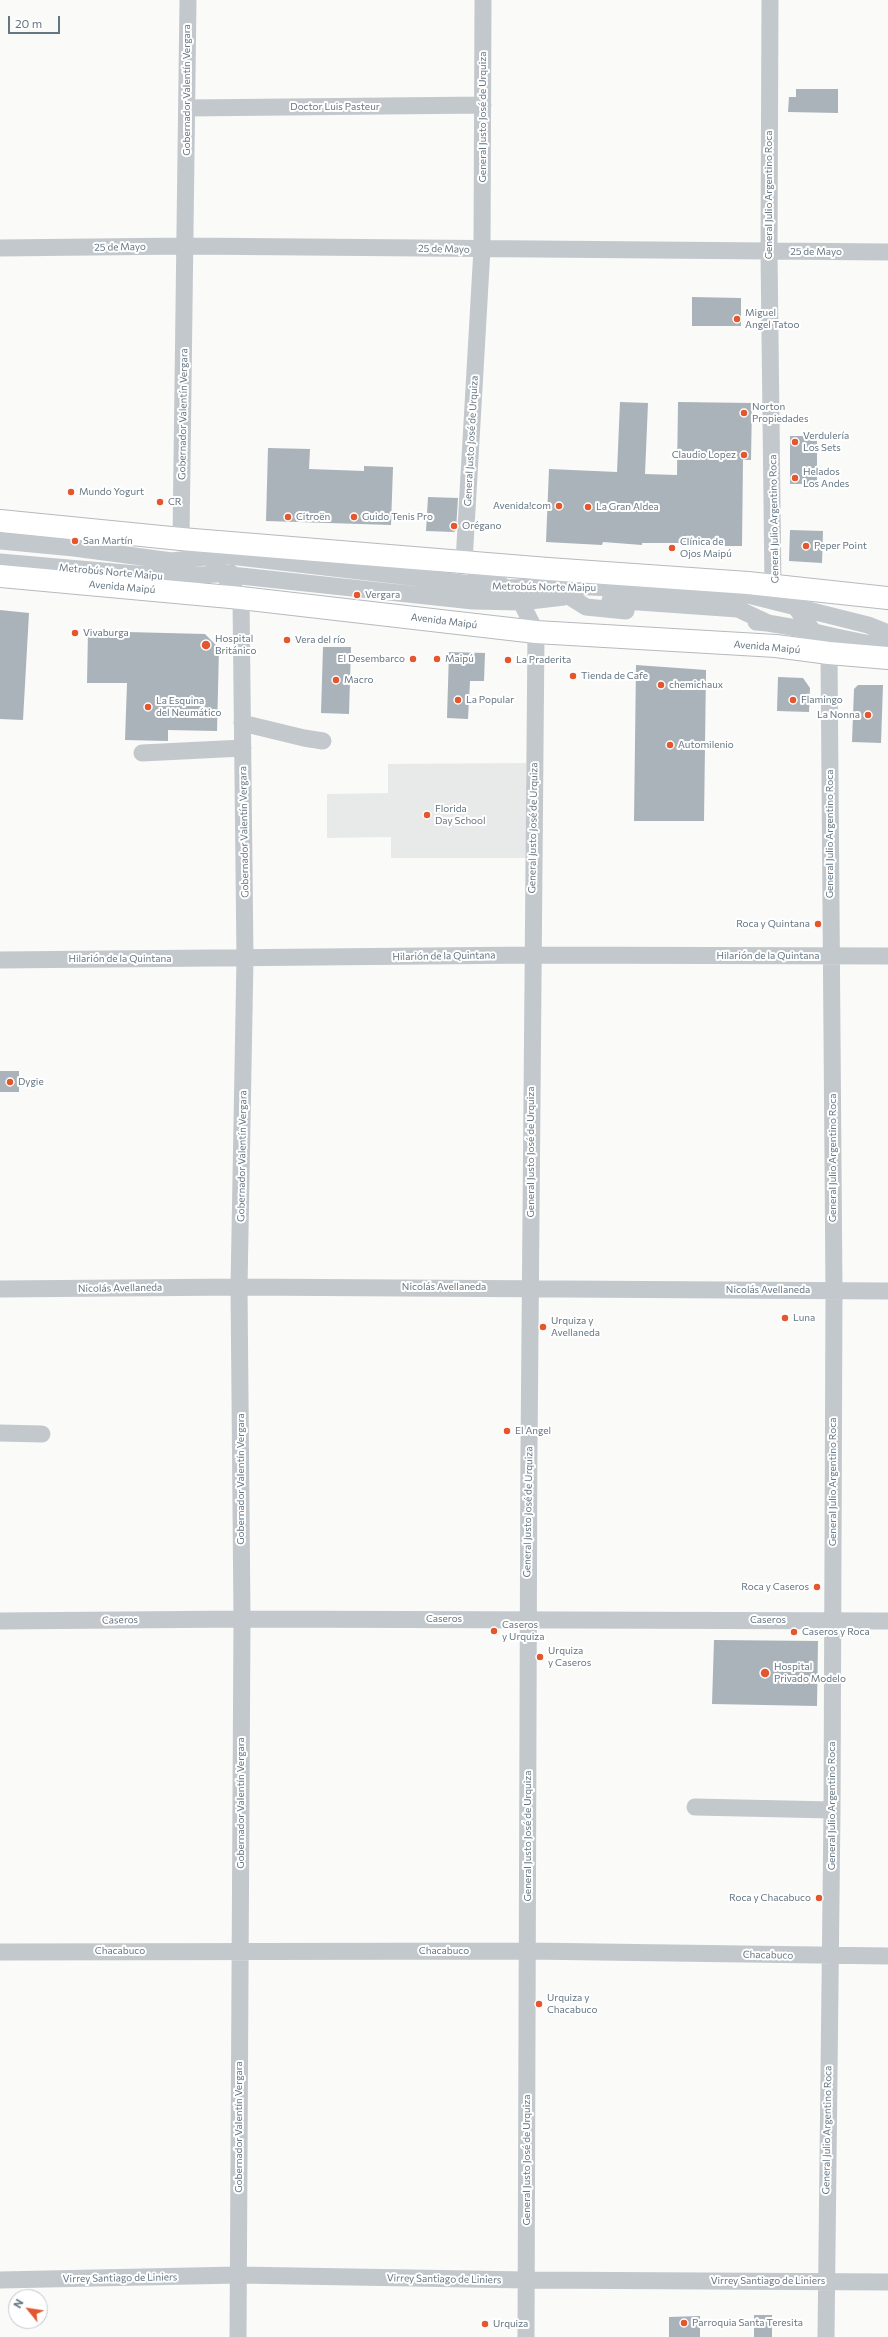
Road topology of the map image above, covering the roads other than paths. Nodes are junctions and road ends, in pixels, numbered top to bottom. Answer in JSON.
{"nodes":[{"id":1,"x":188,"y":0,"type":"edge"},
{"id":2,"x":484,"y":0,"type":"edge"},
{"id":3,"x":770,"y":0,"type":"edge"},
{"id":4,"x":483,"y":105,"type":"junction"},
{"id":5,"x":187,"y":108,"type":"junction"},
{"id":6,"x":186,"y":246,"type":"junction"},
{"id":7,"x":0,"y":248,"type":"edge"},
{"id":8,"x":482,"y":249,"type":"junction"},
{"id":9,"x":769,"y":252,"type":"junction"},
{"id":10,"x":888,"y":252,"type":"edge"},
{"id":11,"x":0,"y":521,"type":"edge"},
{"id":12,"x":181,"y":539,"type":"junction"},
{"id":13,"x":0,"y":541,"type":"edge"},
{"id":14,"x":48,"y":551,"type":"junction"},
{"id":15,"x":0,"y":552,"type":"edge"},
{"id":16,"x":210,"y":557,"type":"junction"},
{"id":17,"x":0,"y":562,"type":"edge"},
{"id":18,"x":464,"y":562,"type":"junction"},
{"id":19,"x":222,"y":574,"type":"junction"},
{"id":20,"x":0,"y":576,"type":"edge"},
{"id":21,"x":773,"y":586,"type":"junction"},
{"id":22,"x":506,"y":588,"type":"junction"},
{"id":23,"x":241,"y":598,"type":"junction"},
{"id":24,"x":888,"y":598,"type":"edge"},
{"id":25,"x":521,"y":602,"type":"junction"},
{"id":26,"x":794,"y":605,"type":"junction"},
{"id":27,"x":536,"y":632,"type":"junction"},
{"id":28,"x":888,"y":633,"type":"edge"},
{"id":29,"x":816,"y":634,"type":"junction"},
{"id":30,"x":833,"y":646,"type":"junction"},
{"id":31,"x":888,"y":646,"type":"edge"},
{"id":32,"x":888,"y":658,"type":"edge"},
{"id":33,"x":242,"y":723,"type":"junction"},
{"id":34,"x":323,"y":741,"type":"dead end"},
{"id":35,"x":243,"y":748,"type":"junction"},
{"id":36,"x":142,"y":753,"type":"dead end"},
{"id":37,"x":532,"y":955,"type":"junction"},
{"id":38,"x":888,"y":956,"type":"edge"},
{"id":39,"x":832,"y":957,"type":"junction"},
{"id":40,"x":246,"y":958,"type":"junction"},
{"id":41,"x":0,"y":960,"type":"edge"},
{"id":42,"x":239,"y":1287,"type":"junction"},
{"id":43,"x":531,"y":1288,"type":"junction"},
{"id":44,"x":0,"y":1289,"type":"edge"},
{"id":45,"x":834,"y":1290,"type":"junction"},
{"id":46,"x":888,"y":1290,"type":"edge"},
{"id":47,"x":0,"y":1434,"type":"edge"},
{"id":48,"x":42,"y":1434,"type":"dead end"},
{"id":49,"x":242,"y":1619,"type":"junction"},
{"id":50,"x":527,"y":1619,"type":"junction"},
{"id":51,"x":0,"y":1621,"type":"edge"},
{"id":52,"x":832,"y":1621,"type":"junction"},
{"id":53,"x":888,"y":1621,"type":"edge"},
{"id":54,"x":695,"y":1807,"type":"dead end"},
{"id":55,"x":832,"y":1810,"type":"junction"},
{"id":56,"x":240,"y":1950,"type":"junction"},
{"id":57,"x":528,"y":1951,"type":"junction"},
{"id":58,"x":0,"y":1952,"type":"edge"},
{"id":59,"x":829,"y":1956,"type":"junction"},
{"id":60,"x":888,"y":1956,"type":"edge"},
{"id":61,"x":238,"y":2275,"type":"junction"},
{"id":62,"x":0,"y":2280,"type":"edge"},
{"id":63,"x":526,"y":2280,"type":"junction"},
{"id":64,"x":826,"y":2281,"type":"junction"},
{"id":65,"x":888,"y":2282,"type":"edge"},
{"id":66,"x":238,"y":2337,"type":"edge"},
{"id":67,"x":526,"y":2337,"type":"edge"},
{"id":68,"x":826,"y":2337,"type":"edge"}],
"edges":[{"from":1,"to":5,"type":"street","name":"Gobernador Valentín Vergara"},
{"from":2,"to":4,"type":"street","name":"General Justo José de Urquiza"},
{"from":3,"to":9,"type":"street","name":"General Julio Argentino Roca"},
{"from":4,"to":5,"type":"street","name":"Doctor Luis Pasteur"},
{"from":4,"to":8,"type":"street","name":"General Justo José de Urquiza"},
{"from":5,"to":6,"type":"street","name":"Gobernador Valentín Vergara"},
{"from":6,"to":7,"type":"street","name":"25 de Mayo"},
{"from":6,"to":8,"type":"street","name":"25 de Mayo"},
{"from":6,"to":12,"type":"street","name":"Gobernador Valentín Vergara"},
{"from":8,"to":9,"type":"street","name":"25 de Mayo"},
{"from":8,"to":18,"type":"street","name":"General Justo José de Urquiza"},
{"from":9,"to":10,"type":"street","name":"25 de Mayo"},
{"from":9,"to":21,"type":"street","name":"General Julio Argentino Roca"},
{"from":11,"to":12,"type":"main road"},
{"from":12,"to":16,"type":"street"},
{"from":12,"to":18,"type":"main road"},
{"from":13,"to":14,"type":"street","name":"Metrobús Norte Maipu"},
{"from":14,"to":15,"type":"street","name":"Metrobús Norte Maipu"},
{"from":14,"to":16,"type":"street","name":"Metrobús Norte Maipu"},
{"from":16,"to":19,"type":"street"},
{"from":16,"to":22,"type":"street","name":"Metrobús Norte Maipu"},
{"from":17,"to":19,"type":"street","name":"Metrobús Norte Maipu"},
{"from":18,"to":21,"type":"main road"},
{"from":18,"to":22,"type":"street","name":"General Justo José de Urquiza"},
{"from":19,"to":23,"type":"street"},
{"from":19,"to":25,"type":"street","name":"Metrobús Norte Maipu"},
{"from":20,"to":23,"type":"main road","name":"Avenida Maipú"},
{"from":21,"to":24,"type":"main road"},
{"from":21,"to":26,"type":"street","name":"General Julio Argentino Roca"},
{"from":22,"to":25,"type":"street","name":"General Justo José de Urquiza"},
{"from":22,"to":26,"type":"street","name":"Metrobús Norte Maipu"},
{"from":23,"to":27,"type":"main road","name":"Avenida Maipú"},
{"from":23,"to":33,"type":"street","name":"Gobernador Valentín Vergara"},
{"from":25,"to":27,"type":"street","name":"General Justo José de Urquiza"},
{"from":25,"to":29,"type":"street","name":"Metrobús Norte Maipu"},
{"from":26,"to":28,"type":"street","name":"Metrobús Norte Maipu"},
{"from":26,"to":29,"type":"street","name":"General Julio Argentino Roca"},
{"from":27,"to":30,"type":"main road","name":"Avenida Maipú"},
{"from":27,"to":37,"type":"street","name":"General Justo José de Urquiza"},
{"from":28,"to":30,"type":"street"},
{"from":29,"to":30,"type":"street","name":"General Julio Argentino Roca"},
{"from":30,"to":31,"type":"street"},
{"from":30,"to":32,"type":"main road","name":"Avenida Maipú"},
{"from":30,"to":39,"type":"street","name":"General Julio Argentino Roca"},
{"from":33,"to":34,"type":"street"},
{"from":33,"to":35,"type":"street","name":"Gobernador Valentín Vergara"},
{"from":35,"to":36,"type":"street"},
{"from":35,"to":40,"type":"street","name":"Gobernador Valentín Vergara"},
{"from":37,"to":39,"type":"street","name":"Hilarión de la Quintana"},
{"from":37,"to":40,"type":"street","name":"Hilarión de la Quintana"},
{"from":37,"to":43,"type":"street","name":"General Justo José de Urquiza"},
{"from":38,"to":39,"type":"street","name":"Hilarión de la Quintana"},
{"from":39,"to":45,"type":"street","name":"General Julio Argentino Roca"},
{"from":40,"to":41,"type":"street","name":"Hilarión de la Quintana"},
{"from":40,"to":42,"type":"street","name":"Gobernador Valentín Vergara"},
{"from":42,"to":43,"type":"street","name":"Nicolás Avellaneda"},
{"from":42,"to":44,"type":"street","name":"Nicolás Avellaneda"},
{"from":42,"to":49,"type":"street","name":"Gobernador Valentín Vergara"},
{"from":43,"to":45,"type":"street","name":"Nicolás Avellaneda"},
{"from":43,"to":50,"type":"street","name":"General Justo José de Urquiza"},
{"from":45,"to":46,"type":"street","name":"Nicolás Avellaneda"},
{"from":45,"to":52,"type":"street","name":"General Julio Argentino Roca"},
{"from":47,"to":48,"type":"street"},
{"from":49,"to":50,"type":"street","name":"Caseros"},
{"from":49,"to":51,"type":"street","name":"Caseros"},
{"from":49,"to":56,"type":"street","name":"Gobernador Valentín Vergara"},
{"from":50,"to":52,"type":"street","name":"Caseros"},
{"from":50,"to":57,"type":"street","name":"General Justo José de Urquiza"},
{"from":52,"to":53,"type":"street","name":"Caseros"},
{"from":52,"to":55,"type":"street","name":"General Julio Argentino Roca"},
{"from":54,"to":55,"type":"street"},
{"from":55,"to":59,"type":"street","name":"General Julio Argentino Roca"},
{"from":56,"to":57,"type":"street","name":"Chacabuco"},
{"from":56,"to":58,"type":"street","name":"Chacabuco"},
{"from":56,"to":61,"type":"street","name":"Gobernador Valentín Vergara"},
{"from":57,"to":59,"type":"street","name":"Chacabuco"},
{"from":57,"to":63,"type":"street","name":"General Justo José de Urquiza"},
{"from":59,"to":60,"type":"street","name":"Chacabuco"},
{"from":59,"to":64,"type":"street","name":"General Julio Argentino Roca"},
{"from":61,"to":62,"type":"street","name":"Virrey Santiago de Liniers"},
{"from":61,"to":63,"type":"street","name":"Virrey Santiago de Liniers"},
{"from":61,"to":66,"type":"street","name":"Gobernador Valentín Vergara"},
{"from":63,"to":64,"type":"street","name":"Virrey Santiago de Liniers"},
{"from":63,"to":67,"type":"street","name":"General Justo José de Urquiza"},
{"from":64,"to":65,"type":"street","name":"Virrey Santiago de Liniers"},
{"from":64,"to":68,"type":"street","name":"General Julio Argentino Roca"}]}
